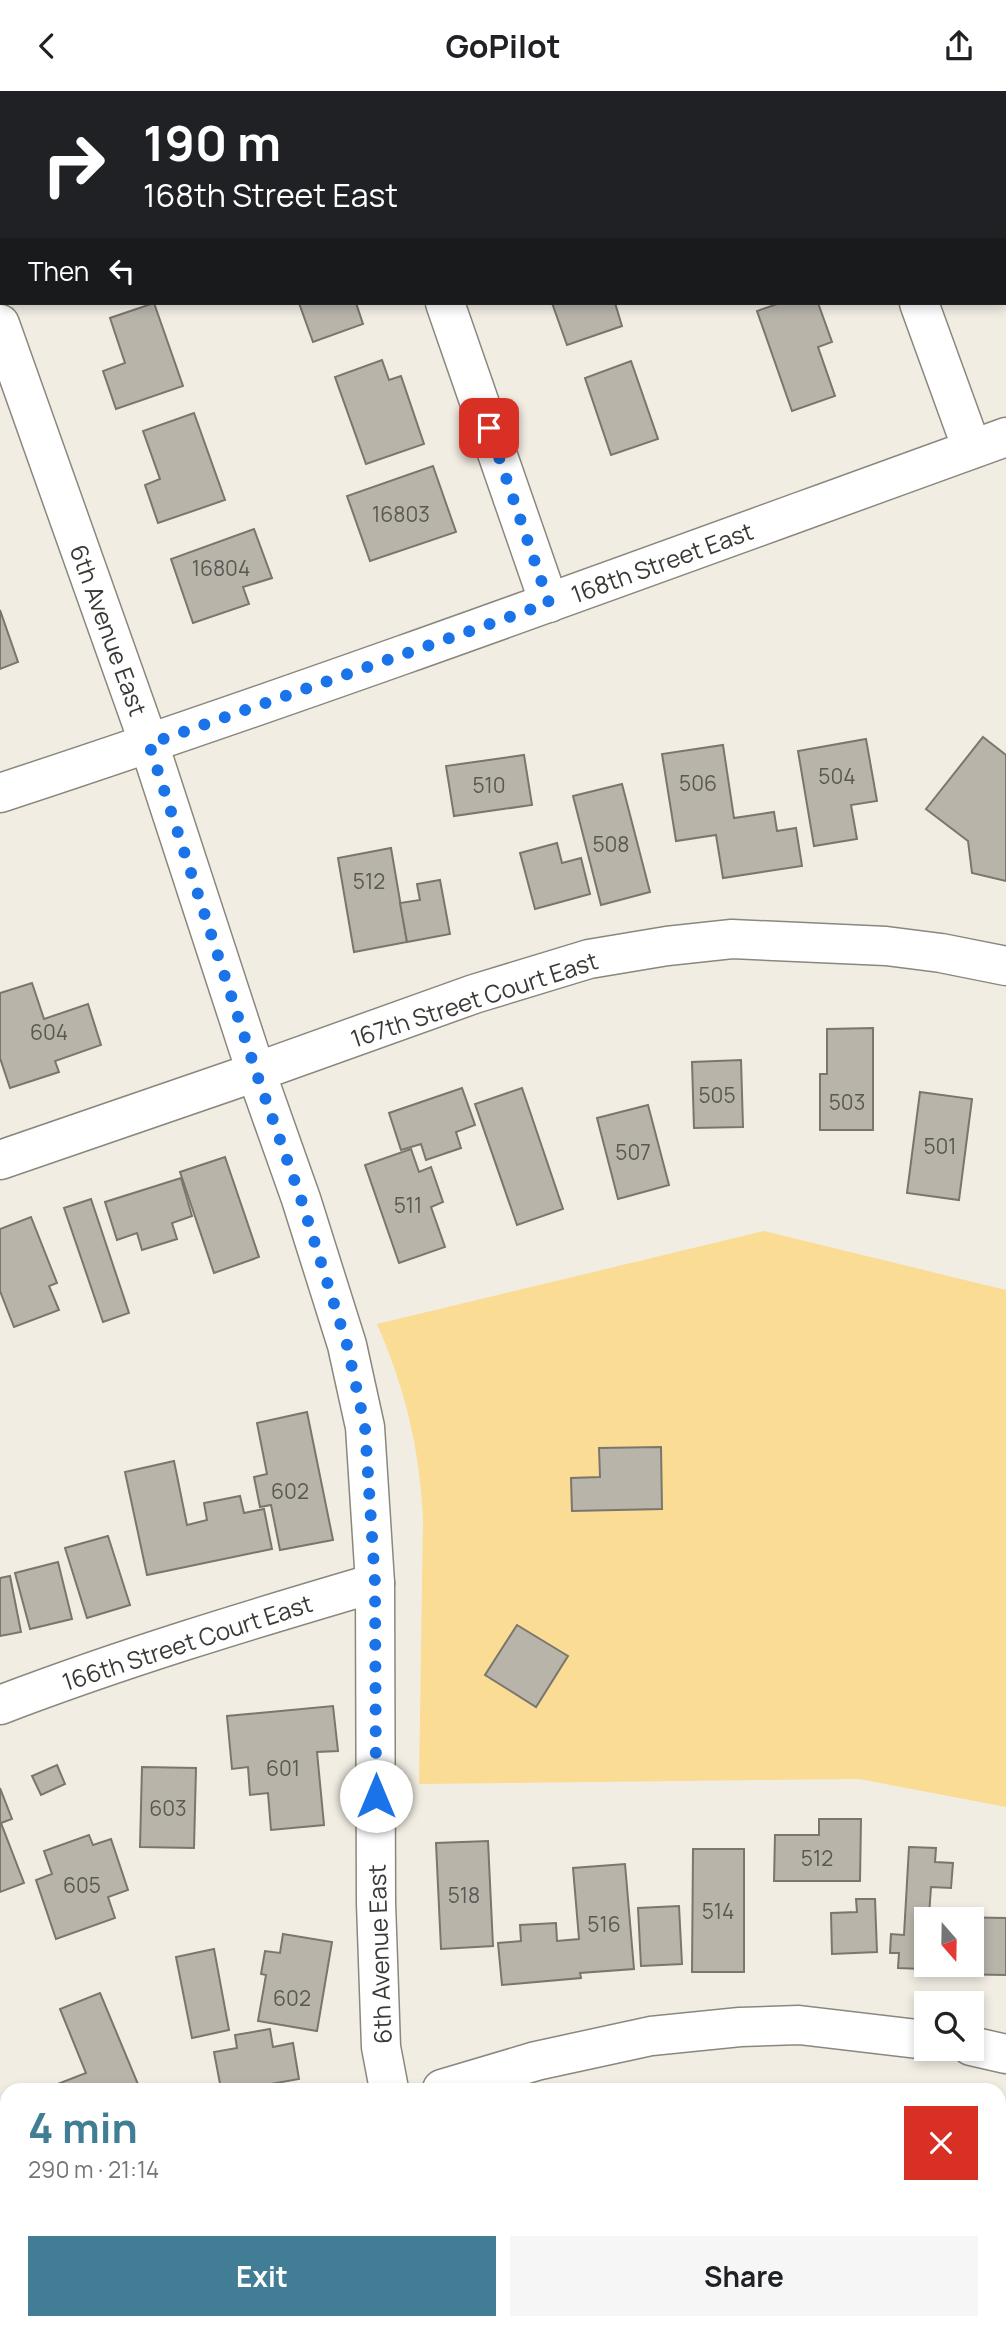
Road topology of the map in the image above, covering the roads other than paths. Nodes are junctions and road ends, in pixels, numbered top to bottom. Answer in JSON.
{"nodes":[{"id":1,"x":446,"y":305,"type":"edge"},
{"id":2,"x":920,"y":305,"type":"edge"},
{"id":3,"x":0,"y":324,"type":"edge"},
{"id":4,"x":989,"y":443,"type":"edge"},
{"id":5,"x":549,"y":603,"type":"junction"},
{"id":6,"x":149,"y":744,"type":"junction"},
{"id":7,"x":0,"y":793,"type":"edge"},
{"id":8,"x":1006,"y":966,"type":"edge"},
{"id":9,"x":256,"y":1072,"type":"junction"},
{"id":10,"x":0,"y":1160,"type":"edge"},
{"id":11,"x":375,"y":1583,"type":"junction"},
{"id":12,"x":0,"y":1705,"type":"edge"},
{"id":13,"x":914,"y":2039,"type":"edge"},
{"id":14,"x":984,"y":2049,"type":"edge"},
{"id":15,"x":1006,"y":2054,"type":"edge"},
{"id":16,"x":387,"y":2083,"type":"edge"},
{"id":17,"x":462,"y":2083,"type":"edge"}],
"edges":[{"from":1,"to":5,"type":"street"},
{"from":2,"to":4,"type":"street"},
{"from":3,"to":6,"type":"street","name":"6th Avenue East"},
{"from":4,"to":5,"type":"street","name":"168th Street East"},
{"from":5,"to":6,"type":"street","name":"168th Street East"},
{"from":6,"to":7,"type":"street","name":"168th Street East"},
{"from":6,"to":9,"type":"street","name":"6th Avenue East"},
{"from":8,"to":9,"type":"street","name":"167th Street Court East"},
{"from":9,"to":10,"type":"street","name":"167th Street Court East"},
{"from":9,"to":11,"type":"street","name":"6th Avenue East"},
{"from":11,"to":12,"type":"street","name":"166th Street Court East"},
{"from":11,"to":16,"type":"street","name":"6th Avenue East"},
{"from":13,"to":17,"type":"street"},
{"from":14,"to":15,"type":"street"}]}
